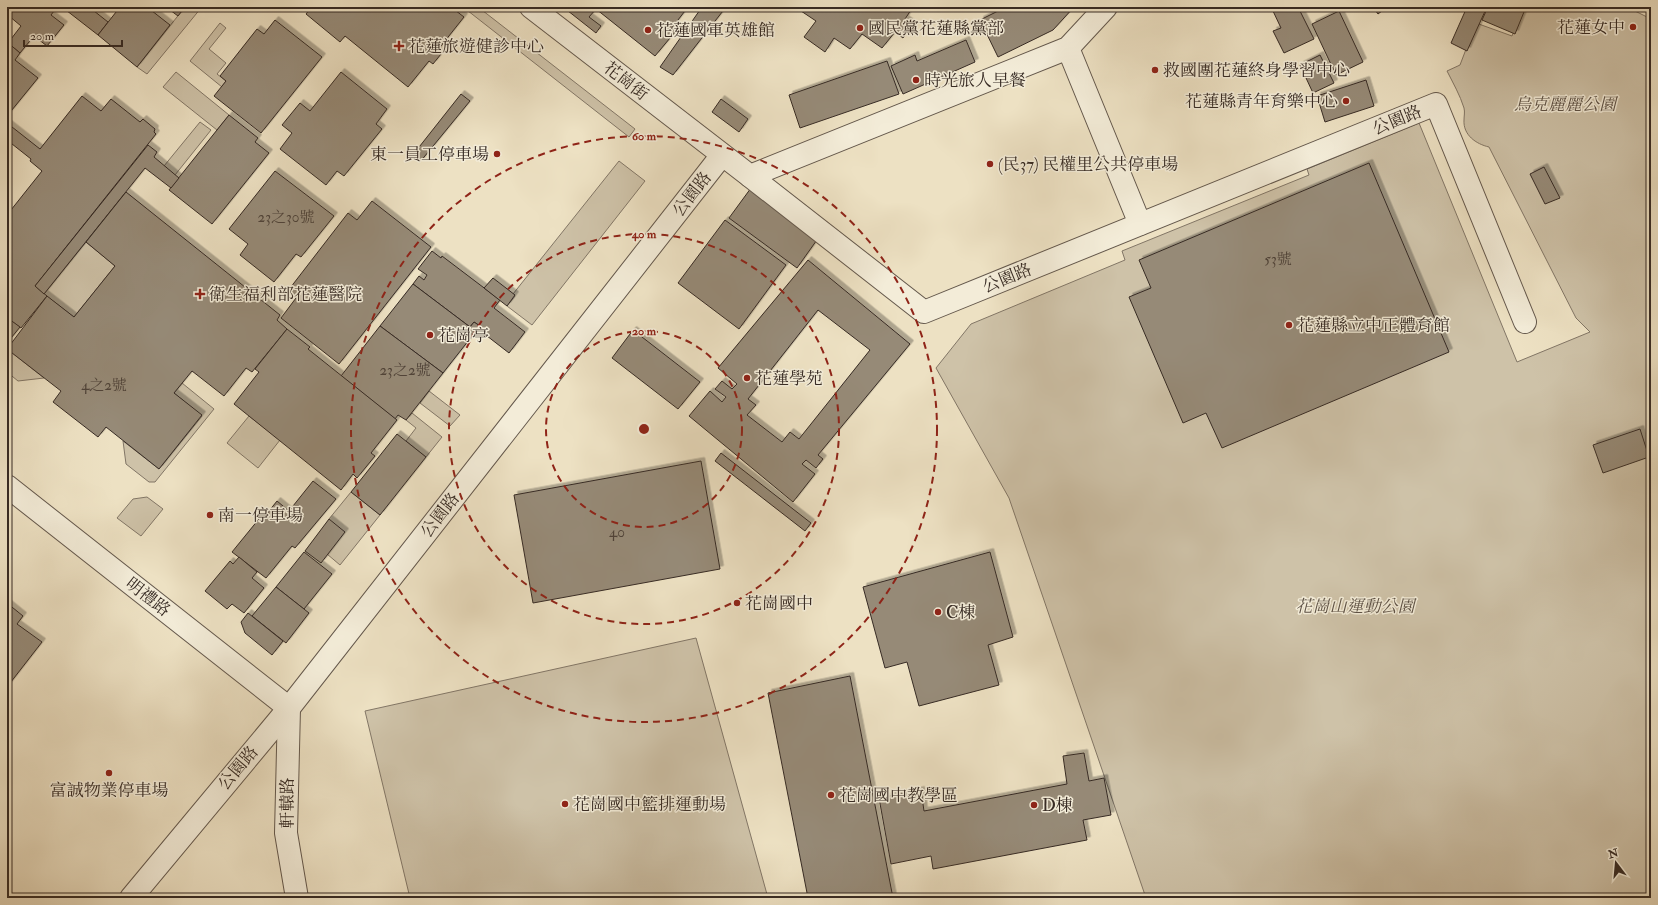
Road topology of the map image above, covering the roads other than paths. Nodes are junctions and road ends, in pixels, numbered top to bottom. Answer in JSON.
{"nodes":[{"id":1,"x":531,"y":7,"type":"edge"},
{"id":2,"x":1106,"y":7,"type":"edge"},
{"id":3,"x":1068,"y":48,"type":"junction"},
{"id":4,"x":722,"y":155,"type":"junction"},
{"id":5,"x":750,"y":176,"type":"junction"},
{"id":6,"x":1140,"y":224,"type":"junction"},
{"id":7,"x":1524,"y":322,"type":"dead end"},
{"id":8,"x":7,"y":486,"type":"edge"},
{"id":9,"x":289,"y":708,"type":"junction"},
{"id":10,"x":131,"y":898,"type":"edge"},
{"id":11,"x":297,"y":898,"type":"edge"}],
"edges":[{"from":1,"to":4,"type":"street","name":"花崗街"},
{"from":2,"to":3,"type":"street"},
{"from":3,"to":5,"type":"street"},
{"from":3,"to":6,"type":"street"},
{"from":4,"to":5,"type":"street","name":"公園路"},
{"from":4,"to":9,"type":"street","name":"公園路"},
{"from":5,"to":6,"type":"street","name":"公園路"},
{"from":6,"to":7,"type":"street","name":"公園路"},
{"from":8,"to":9,"type":"street","name":"明禮路"},
{"from":9,"to":10,"type":"street","name":"公園路"},
{"from":9,"to":11,"type":"street","name":"軒轅路"}]}
